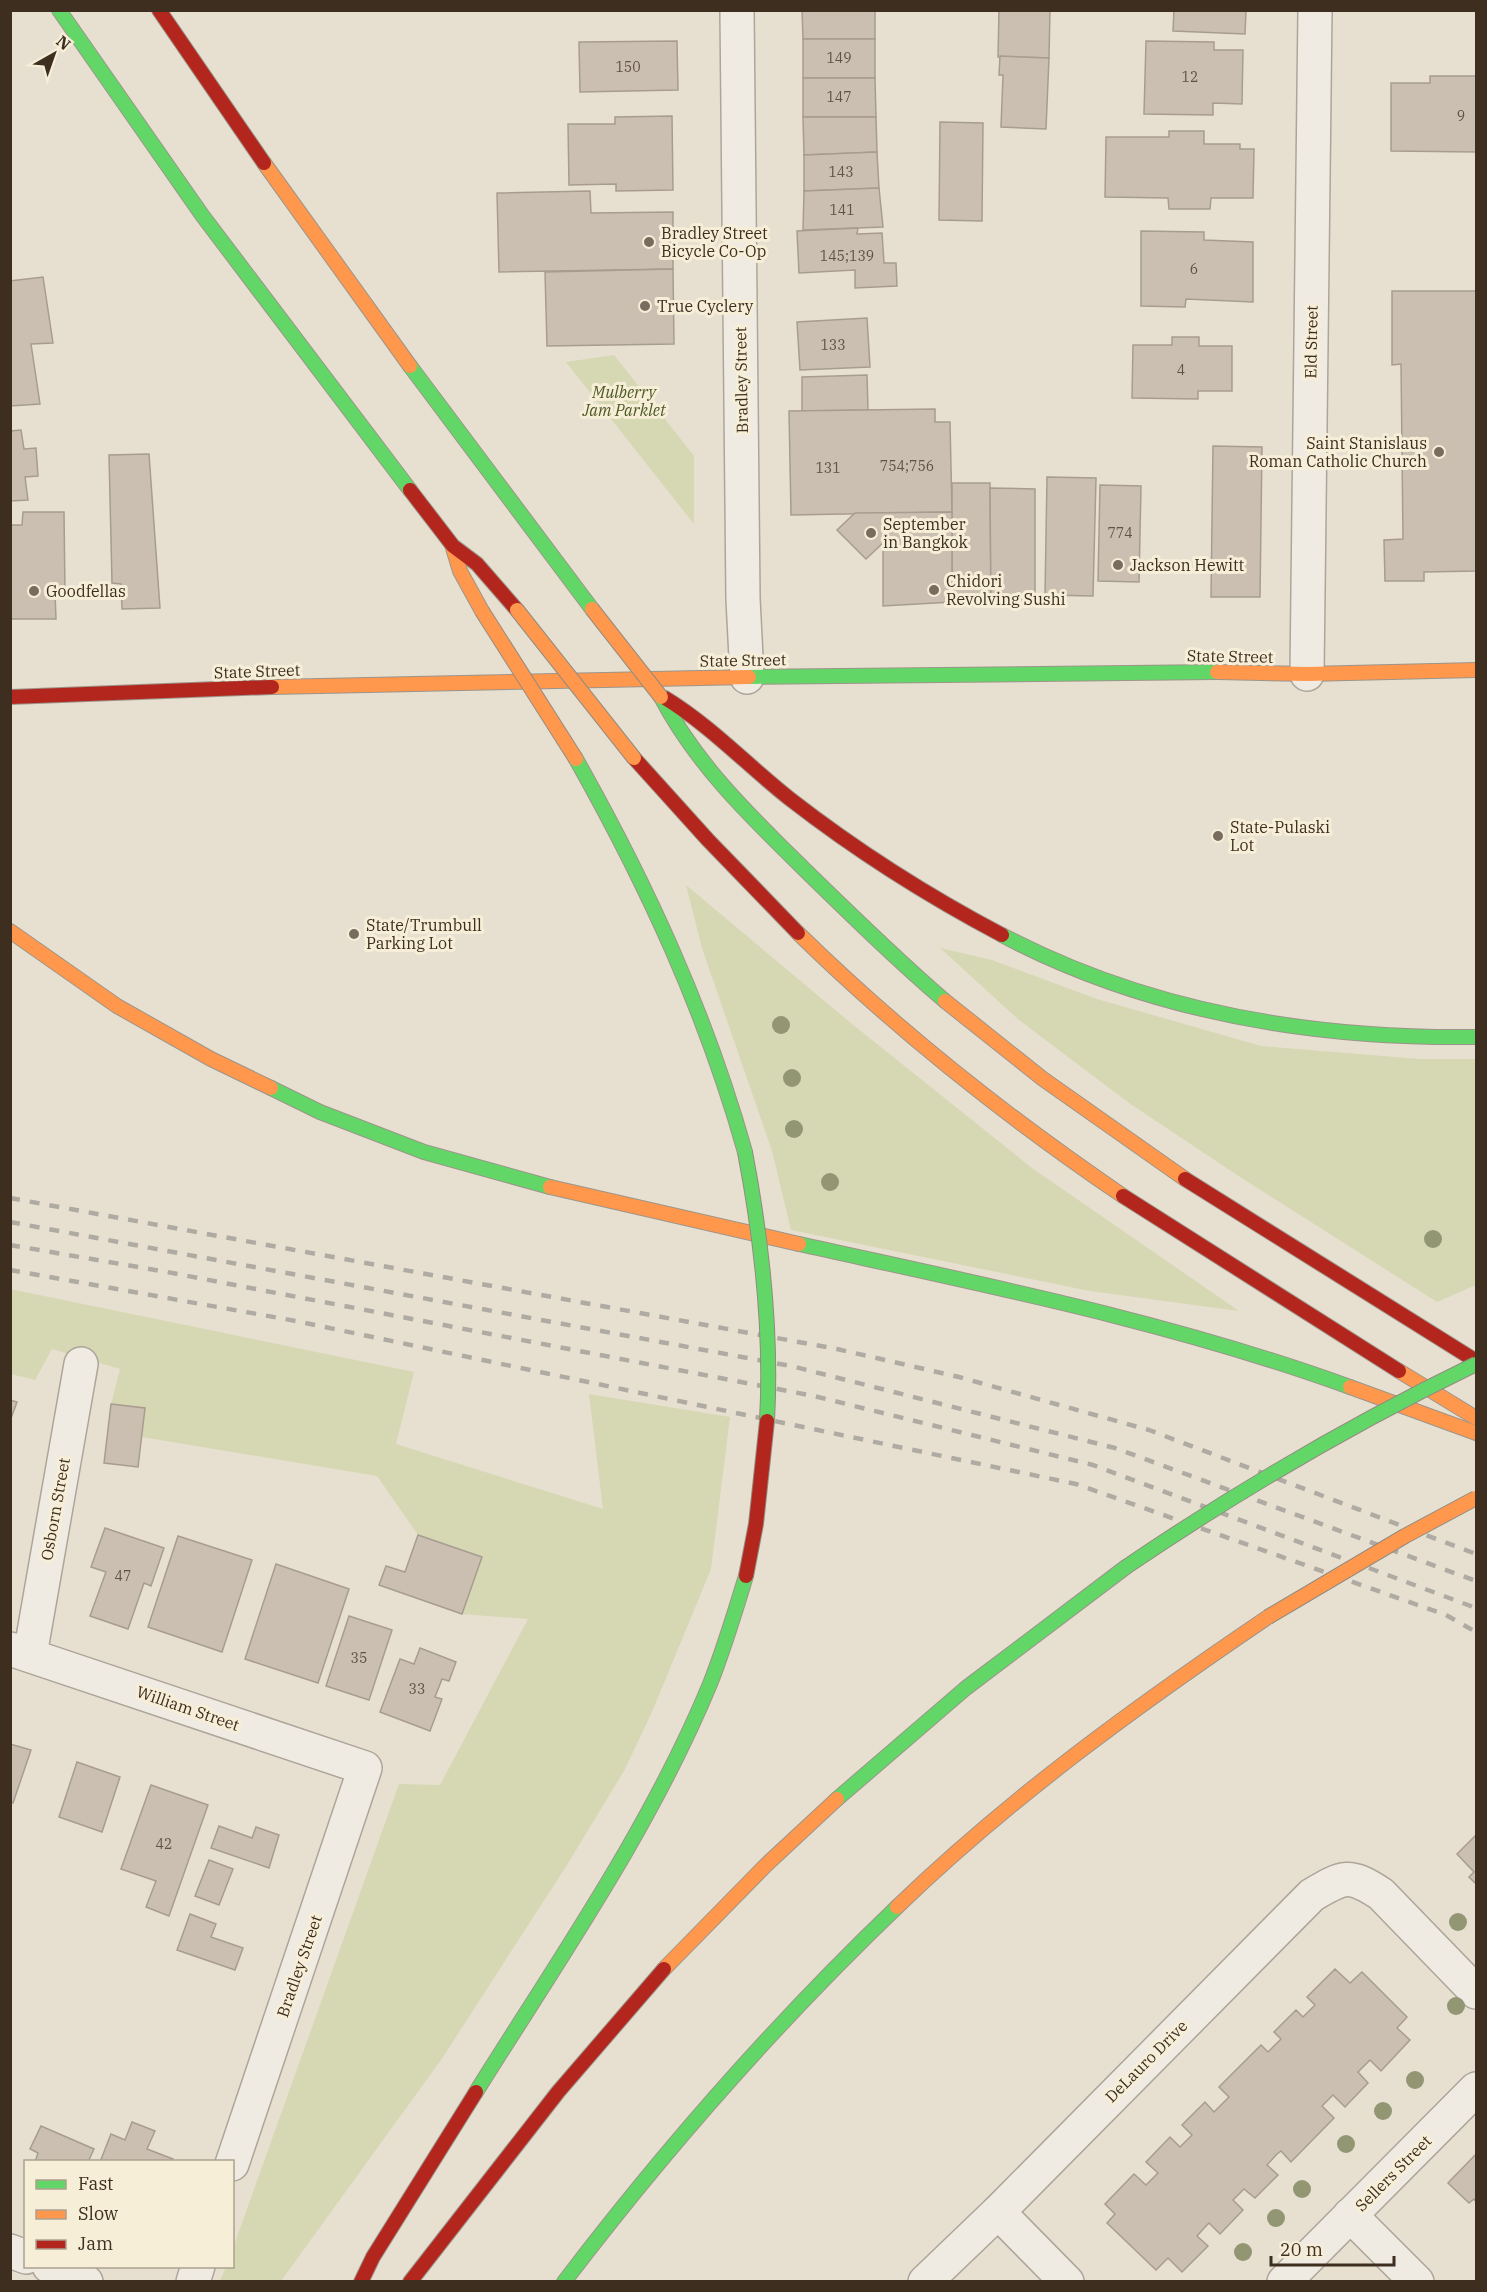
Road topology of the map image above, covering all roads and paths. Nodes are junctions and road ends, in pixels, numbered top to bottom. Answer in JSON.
{"nodes":[{"id":1,"x":59,"y":10,"type":"edge"},
{"id":2,"x":159,"y":10,"type":"edge"},
{"id":3,"x":737,"y":10,"type":"edge"},
{"id":4,"x":1315,"y":10,"type":"edge"},
{"id":5,"x":453,"y":546,"type":"junction"},
{"id":6,"x":1476,"y":670,"type":"edge"},
{"id":7,"x":1307,"y":674,"type":"junction"},
{"id":8,"x":747,"y":676,"type":"junction"},
{"id":9,"x":10,"y":697,"type":"edge"},
{"id":10,"x":662,"y":697,"type":"junction"},
{"id":11,"x":10,"y":931,"type":"edge"},
{"id":12,"x":1476,"y":1037,"type":"edge"},
{"id":13,"x":1476,"y":1363,"type":"edge"},
{"id":14,"x":81,"y":1364,"type":"dead end"},
{"id":15,"x":1476,"y":1418,"type":"edge"},
{"id":16,"x":1476,"y":1433,"type":"edge"},
{"id":17,"x":1476,"y":1498,"type":"edge"},
{"id":18,"x":20,"y":1652,"type":"edge"},
{"id":19,"x":365,"y":1768,"type":"joint"},
{"id":20,"x":1476,"y":1992,"type":"edge"},
{"id":21,"x":1476,"y":2089,"type":"edge"},
{"id":22,"x":233,"y":2160,"type":"edge"},
{"id":23,"x":998,"y":2212,"type":"junction"},
{"id":24,"x":1350,"y":2216,"type":"junction"},
{"id":25,"x":54,"y":2268,"type":"edge"},
{"id":26,"x":86,"y":2282,"type":"edge"},
{"id":27,"x":362,"y":2282,"type":"edge"},
{"id":28,"x":410,"y":2282,"type":"edge"},
{"id":29,"x":564,"y":2282,"type":"edge"},
{"id":30,"x":925,"y":2282,"type":"edge"},
{"id":31,"x":1067,"y":2282,"type":"edge"},
{"id":32,"x":1284,"y":2282,"type":"edge"},
{"id":33,"x":1417,"y":2282,"type":"edge"}],
"edges":[{"from":1,"to":5,"type":"main road"},
{"from":2,"to":10,"type":"main road","bridge":true},
{"from":3,"to":8,"type":"street","name":"Bradley Street"},
{"from":4,"to":7,"type":"street","name":"Eld Street"},
{"from":5,"to":15,"type":"main road","bridge":true},
{"from":5,"to":27,"type":"main road","bridge":true},
{"from":6,"to":7,"type":"main road","name":"State Street"},
{"from":7,"to":8,"type":"main road","name":"State Street"},
{"from":8,"to":9,"type":"main road","name":"State Street"},
{"from":10,"to":12,"type":"main road"},
{"from":10,"to":13,"type":"main road"},
{"from":11,"to":16,"type":"main road"},
{"from":13,"to":28,"type":"main road","bridge":true},
{"from":14,"to":18,"type":"street","name":"Osborn Street"},
{"from":17,"to":29,"type":"main road","bridge":true},
{"from":18,"to":19,"type":"street","name":"William Street"},
{"from":19,"to":22,"type":"street","name":"Bradley Street"},
{"from":20,"to":23,"type":"street","name":"DeLauro Drive"},
{"from":21,"to":24,"type":"street","name":"Sellers Street"},
{"from":23,"to":30,"type":"street","name":"DeLauro Drive"},
{"from":23,"to":31,"type":"street"},
{"from":24,"to":32,"type":"street","name":"Sellers Street"},
{"from":24,"to":33,"type":"street"},
{"from":25,"to":26,"type":"street"}]}
